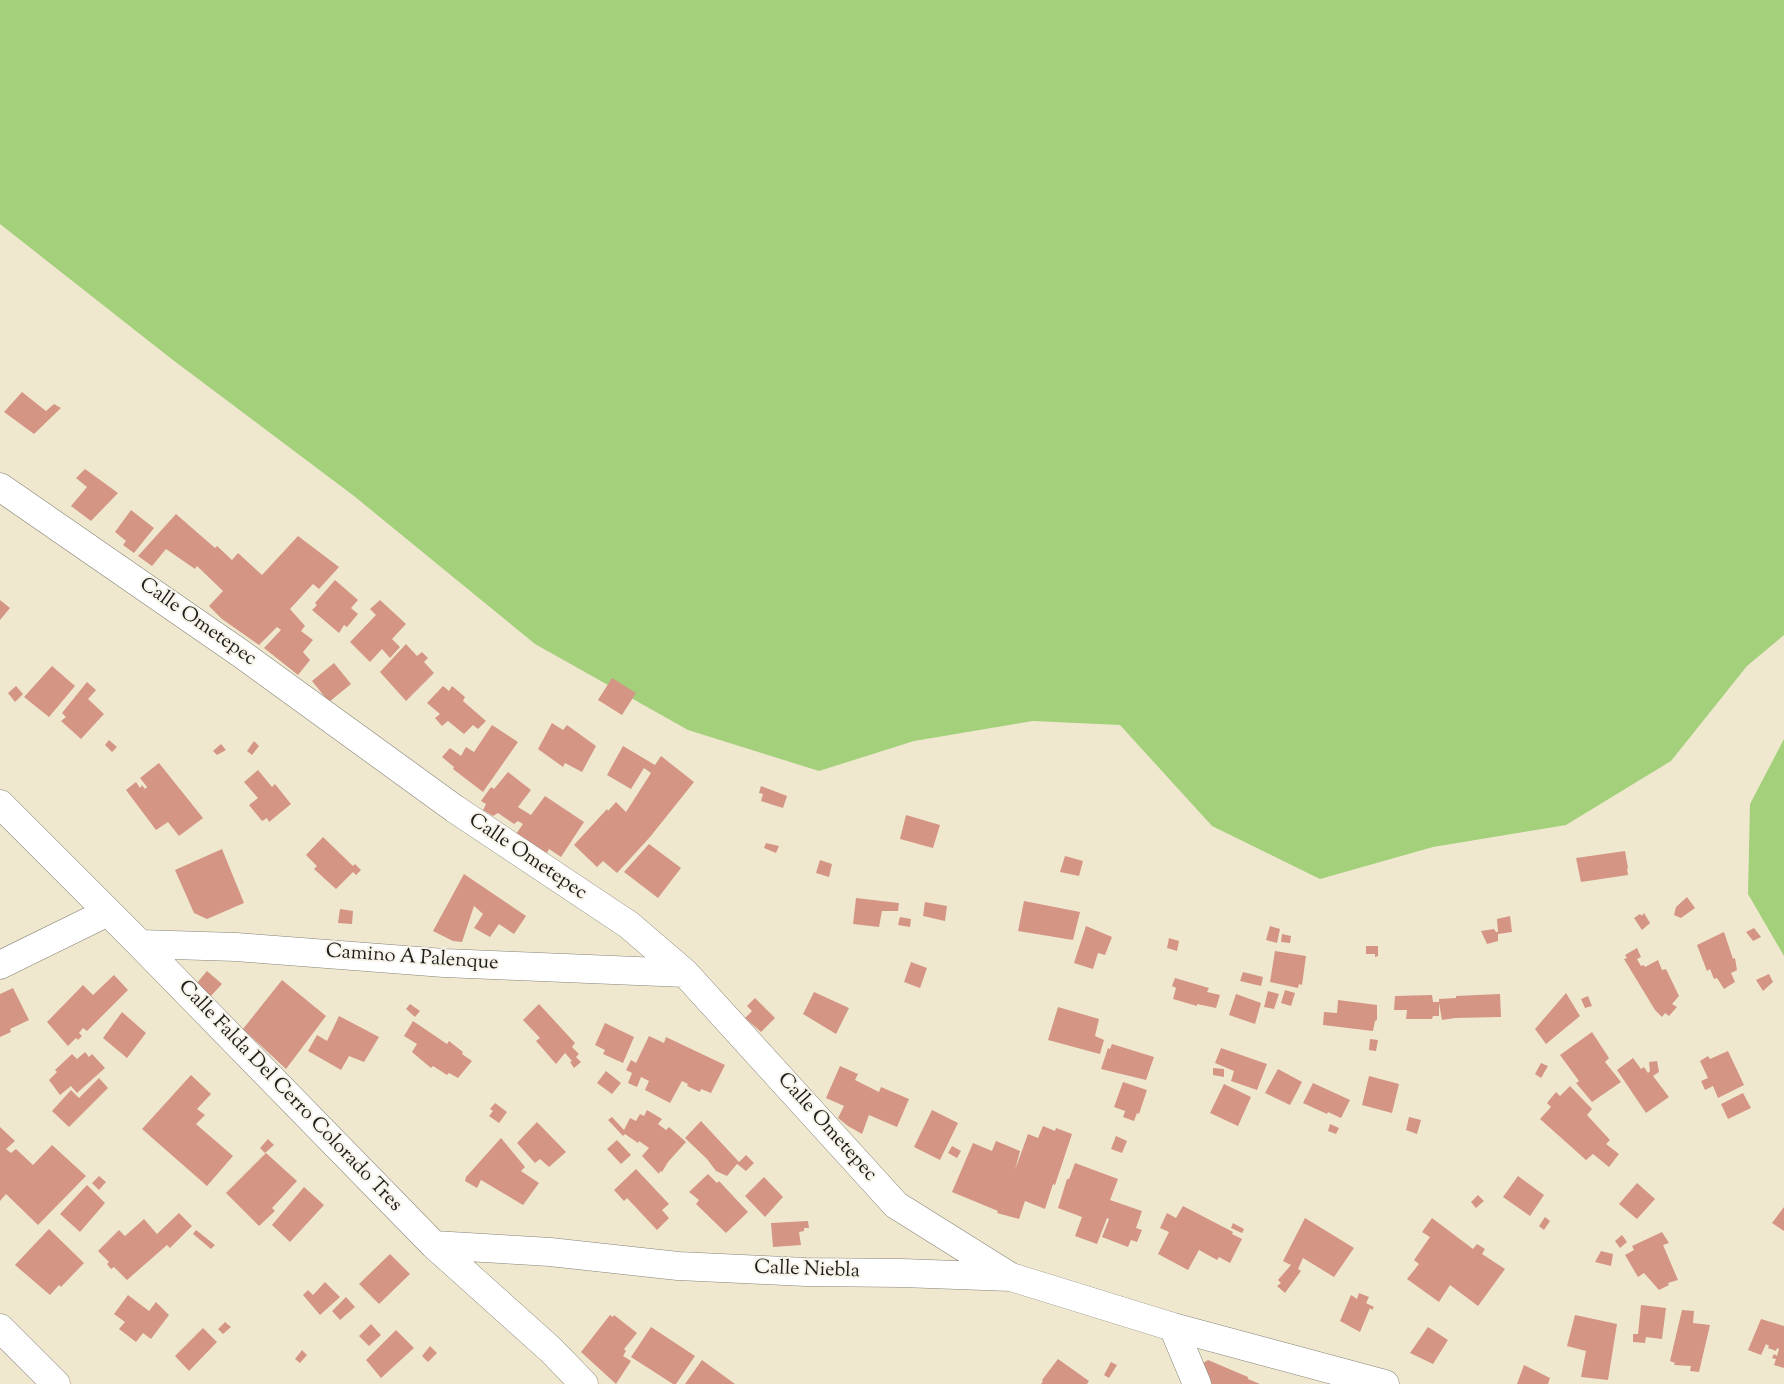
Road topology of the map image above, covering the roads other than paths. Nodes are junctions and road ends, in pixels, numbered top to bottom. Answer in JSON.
{"nodes":[{"id":1,"x":0,"y":486,"type":"edge"},
{"id":2,"x":0,"y":804,"type":"edge"},
{"id":3,"x":108,"y":912,"type":"junction"},
{"id":4,"x":140,"y":944,"type":"junction"},
{"id":5,"x":0,"y":964,"type":"edge"},
{"id":6,"x":685,"y":973,"type":"junction"},
{"id":7,"x":434,"y":1245,"type":"junction"},
{"id":8,"x":1011,"y":1277,"type":"junction"},
{"id":9,"x":1172,"y":1327,"type":"junction"},
{"id":10,"x":0,"y":1328,"type":"edge"},
{"id":11,"x":56,"y":1384,"type":"edge"},
{"id":12,"x":584,"y":1384,"type":"edge"},
{"id":13,"x":1197,"y":1384,"type":"edge"},
{"id":14,"x":1385,"y":1384,"type":"edge"}],
"edges":[{"from":1,"to":6,"type":"street","name":"Calle Ometepec"},
{"from":2,"to":3,"type":"street","name":"Calle Falda Del Cerro Colorado Tres"},
{"from":3,"to":4,"type":"street","name":"Calle Falda Del Cerro Colorado Tres"},
{"from":3,"to":5,"type":"street"},
{"from":4,"to":6,"type":"street","name":"Camino A Palenque"},
{"from":4,"to":7,"type":"street","name":"Calle Falda Del Cerro Colorado Tres"},
{"from":6,"to":8,"type":"street","name":"Calle Ometepec"},
{"from":7,"to":8,"type":"street","name":"Calle Niebla"},
{"from":7,"to":12,"type":"street","name":"Calle Falda Del Cerro Colorado Tres"},
{"from":8,"to":9,"type":"street","name":"Calle Niebla"},
{"from":9,"to":13,"type":"street"},
{"from":9,"to":14,"type":"street","name":"Calle Niebla"},
{"from":10,"to":11,"type":"street"}]}
